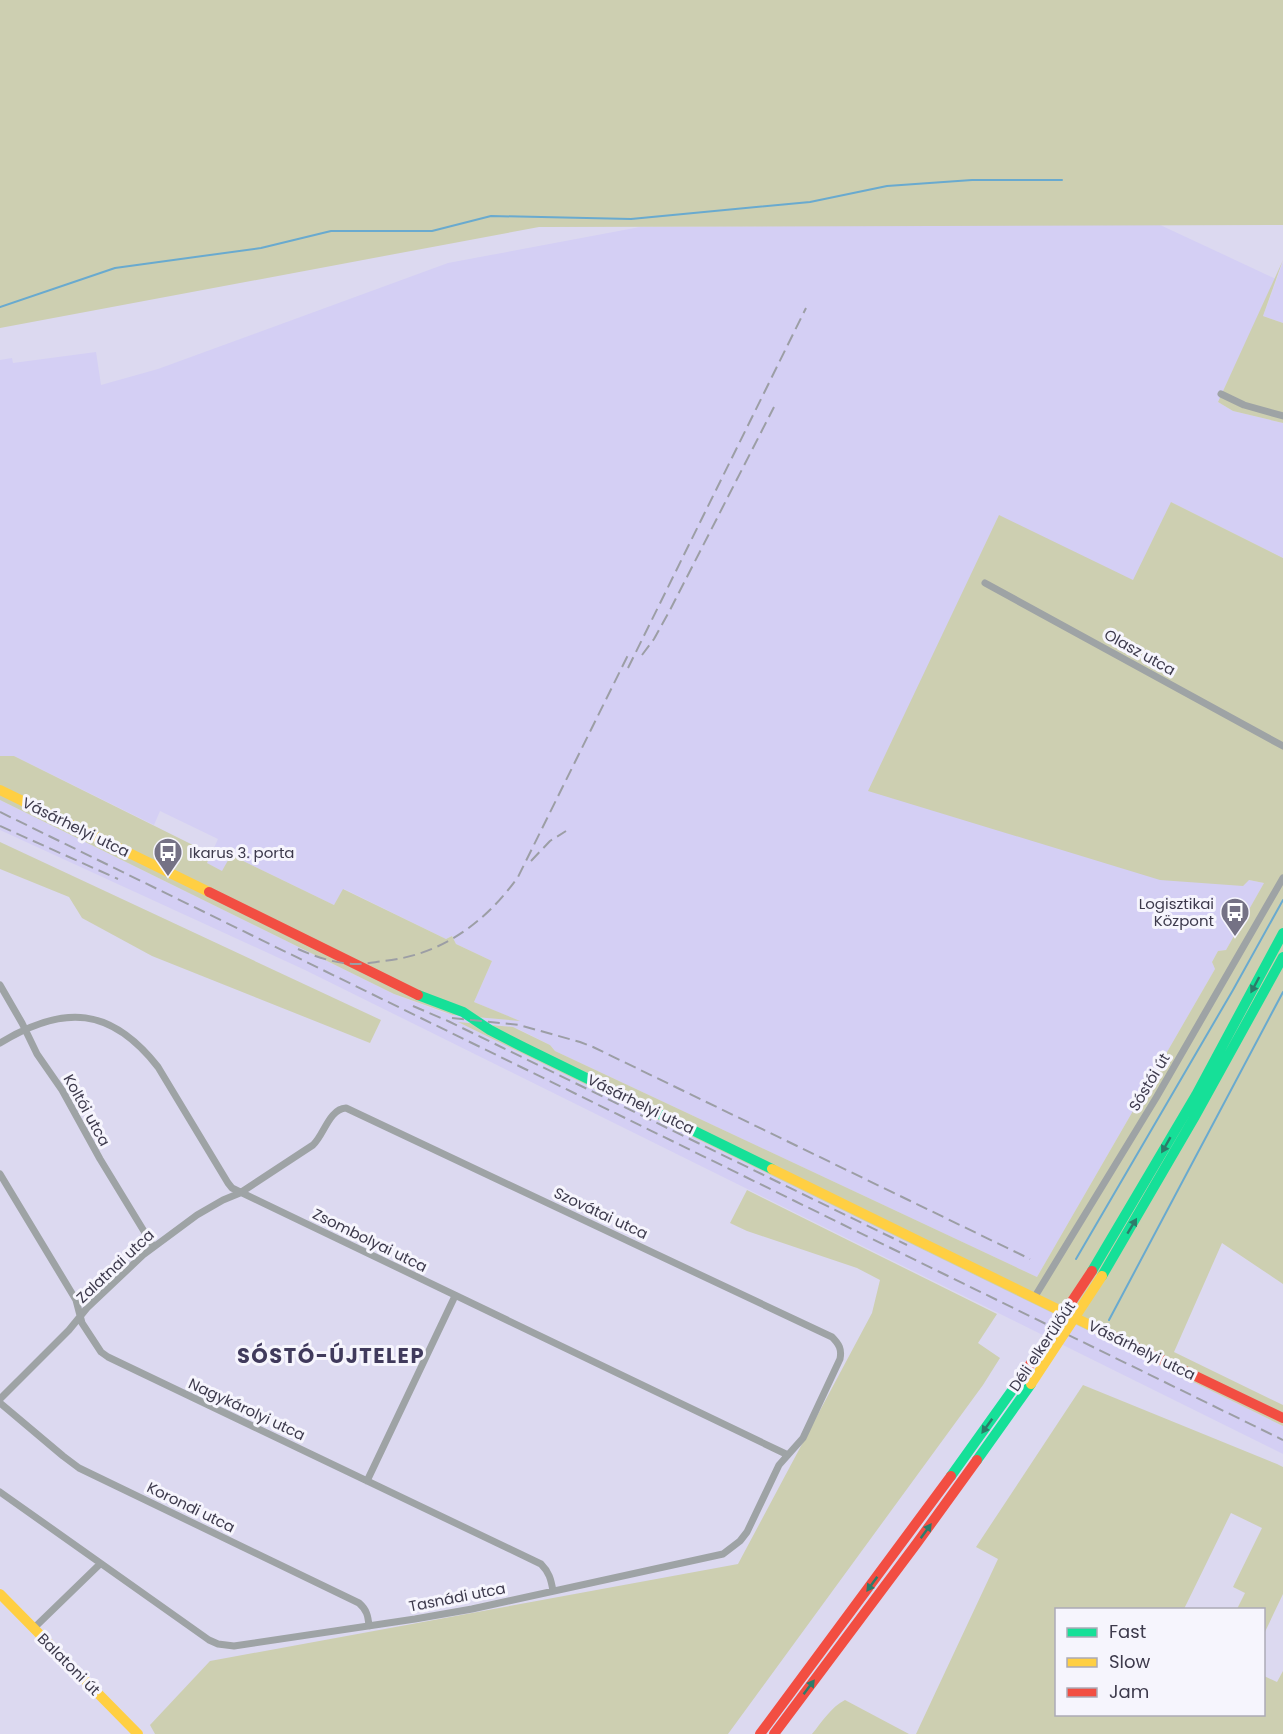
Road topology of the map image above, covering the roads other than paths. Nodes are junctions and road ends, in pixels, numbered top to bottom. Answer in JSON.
{"nodes":[{"id":1,"x":1221,"y":394,"type":"dead end"},
{"id":2,"x":1283,"y":416,"type":"edge"},
{"id":3,"x":985,"y":583,"type":"dead end"},
{"id":4,"x":1283,"y":746,"type":"edge"},
{"id":5,"x":0,"y":790,"type":"edge"},
{"id":6,"x":1283,"y":878,"type":"edge"},
{"id":7,"x":1283,"y":933,"type":"edge"},
{"id":8,"x":1283,"y":957,"type":"edge"},
{"id":9,"x":0,"y":985,"type":"edge"},
{"id":10,"x":25,"y":1029,"type":"junction"},
{"id":11,"x":0,"y":1043,"type":"edge"},
{"id":12,"x":346,"y":1108,"type":"joint"},
{"id":13,"x":0,"y":1174,"type":"edge"},
{"id":14,"x":240,"y":1193,"type":"junction"},
{"id":15,"x":153,"y":1246,"type":"junction"},
{"id":16,"x":1097,"y":1274,"type":"junction"},
{"id":17,"x":455,"y":1296,"type":"junction"},
{"id":18,"x":1034,"y":1298,"type":"junction"},
{"id":19,"x":80,"y":1317,"type":"junction"},
{"id":20,"x":840,"y":1348,"type":"joint"},
{"id":21,"x":1026,"y":1381,"type":"junction"},
{"id":22,"x":0,"y":1401,"type":"edge"},
{"id":23,"x":1283,"y":1418,"type":"edge"},
{"id":24,"x":788,"y":1455,"type":"junction"},
{"id":25,"x":367,"y":1481,"type":"junction"},
{"id":26,"x":0,"y":1492,"type":"edge"},
{"id":27,"x":100,"y":1564,"type":"junction"},
{"id":28,"x":553,"y":1591,"type":"junction"},
{"id":29,"x":0,"y":1594,"type":"edge"},
{"id":30,"x":369,"y":1626,"type":"junction"},
{"id":31,"x":34,"y":1628,"type":"junction"},
{"id":32,"x":138,"y":1734,"type":"edge"},
{"id":33,"x":760,"y":1734,"type":"edge"},
{"id":34,"x":774,"y":1734,"type":"edge"}],
"edges":[{"from":1,"to":2,"type":"street"},
{"from":3,"to":4,"type":"street","name":"Olasz utca"},
{"from":5,"to":18,"type":"main road","name":"Vásárhelyi utca"},
{"from":6,"to":18,"type":"street","name":"Sóstói út"},
{"from":7,"to":16,"type":"main road","name":"Déli elkerülőút","one_way":true},
{"from":16,"to":8,"type":"main road","name":"Déli elkerülőút","one_way":true},
{"from":9,"to":10,"type":"street","name":"Koltói utca"},
{"from":10,"to":11,"type":"street","name":"Zsombolyai utca"},
{"from":10,"to":14,"type":"street","name":"Zsombolyai utca"},
{"from":10,"to":15,"type":"street","name":"Koltói utca"},
{"from":12,"to":14,"type":"street","name":"Zalatnai utca"},
{"from":12,"to":20,"type":"street","name":"Szovátai utca"},
{"from":13,"to":19,"type":"street","name":"Nagykárolyi utca"},
{"from":14,"to":15,"type":"street","name":"Zalatnai utca"},
{"from":14,"to":17,"type":"street","name":"Zsombolyai utca"},
{"from":15,"to":19,"type":"street","name":"Zalatnai utca"},
{"from":16,"to":21,"type":"main road","name":"Déli elkerülőút","bridge":true},
{"from":17,"to":24,"type":"street","name":"Zsombolyai utca"},
{"from":17,"to":25,"type":"street"},
{"from":18,"to":23,"type":"main road","name":"Vásárhelyi utca"},
{"from":19,"to":22,"type":"street","name":"Zalatnai utca"},
{"from":19,"to":25,"type":"street","name":"Nagykárolyi utca"},
{"from":20,"to":24,"type":"street","name":"Tasnádi utca"},
{"from":21,"to":33,"type":"main road","name":"Déli elkerülőút","one_way":true},
{"from":34,"to":21,"type":"main road","name":"Déli elkerülőút","one_way":true},
{"from":22,"to":30,"type":"street","name":"Korondi utca"},
{"from":24,"to":28,"type":"street","name":"Tasnádi utca"},
{"from":25,"to":28,"type":"street","name":"Nagykárolyi utca"},
{"from":26,"to":27,"type":"street","name":"Tasnádi utca"},
{"from":27,"to":30,"type":"street","name":"Tasnádi utca"},
{"from":27,"to":31,"type":"street"},
{"from":28,"to":30,"type":"street","name":"Tasnádi utca"},
{"from":29,"to":31,"type":"main road","name":"Balatoni út"},
{"from":31,"to":32,"type":"main road","name":"Balatoni út"}]}
